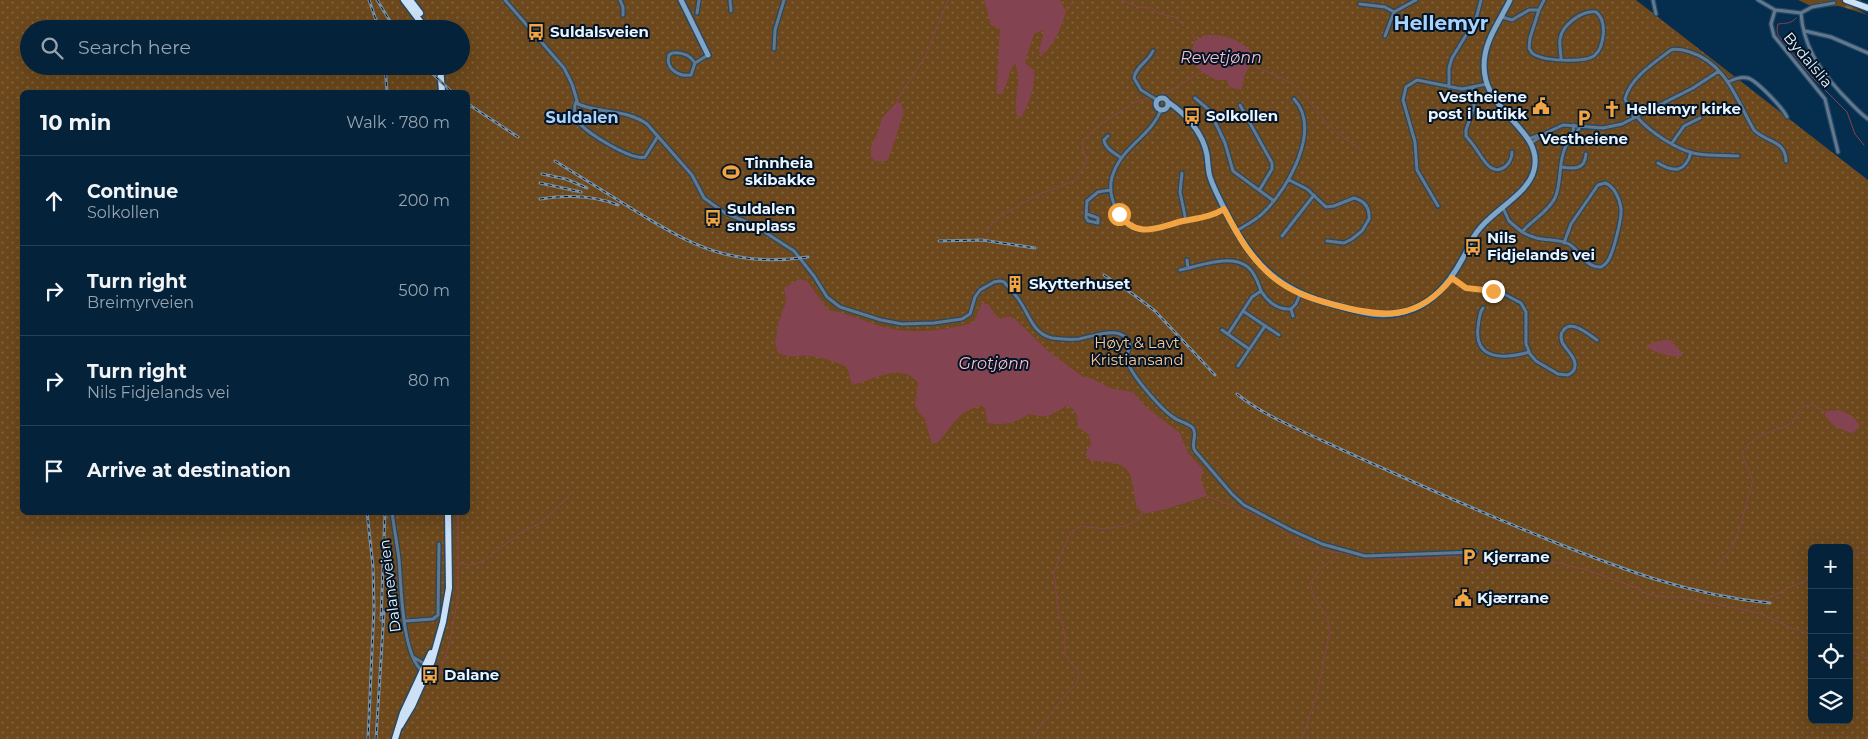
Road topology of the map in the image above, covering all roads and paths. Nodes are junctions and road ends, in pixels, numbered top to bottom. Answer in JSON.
{"nodes":[{"id":1,"x":404,"y":0,"type":"edge"},
{"id":2,"x":410,"y":0,"type":"edge"},
{"id":3,"x":416,"y":0,"type":"edge"},
{"id":4,"x":505,"y":0,"type":"edge"},
{"id":5,"x":620,"y":0,"type":"edge"},
{"id":6,"x":681,"y":0,"type":"edge"},
{"id":7,"x":700,"y":0,"type":"edge"},
{"id":8,"x":730,"y":0,"type":"edge"},
{"id":9,"x":784,"y":0,"type":"edge"},
{"id":10,"x":1416,"y":0,"type":"edge"},
{"id":11,"x":1482,"y":0,"type":"edge"},
{"id":12,"x":1510,"y":0,"type":"edge"},
{"id":13,"x":1544,"y":0,"type":"edge"},
{"id":14,"x":1653,"y":0,"type":"edge"},
{"id":15,"x":1758,"y":0,"type":"edge"},
{"id":16,"x":1846,"y":0,"type":"edge"},
{"id":17,"x":1856,"y":0,"type":"edge"},
{"id":18,"x":1834,"y":3,"type":"dead end"},
{"id":19,"x":1360,"y":4,"type":"dead end"},
{"id":20,"x":1868,"y":6,"type":"edge"},
{"id":21,"x":1539,"y":10,"type":"junction"},
{"id":22,"x":1775,"y":10,"type":"junction"},
{"id":23,"x":419,"y":11,"type":"junction"},
{"id":24,"x":731,"y":11,"type":"dead end"},
{"id":25,"x":1394,"y":12,"type":"junction"},
{"id":26,"x":697,"y":13,"type":"dead end"},
{"id":27,"x":1801,"y":13,"type":"junction"},
{"id":28,"x":1656,"y":14,"type":"dead end"},
{"id":29,"x":623,"y":16,"type":"dead end"},
{"id":30,"x":1502,"y":16,"type":"junction"},
{"id":31,"x":421,"y":20,"type":"edge"},
{"id":32,"x":424,"y":20,"type":"edge"},
{"id":33,"x":1805,"y":31,"type":"junction"},
{"id":34,"x":1385,"y":36,"type":"dead end"},
{"id":35,"x":774,"y":49,"type":"dead end"},
{"id":36,"x":1153,"y":52,"type":"dead end"},
{"id":37,"x":1868,"y":53,"type":"edge"},
{"id":38,"x":708,"y":56,"type":"joint"},
{"id":39,"x":1561,"y":59,"type":"junction"},
{"id":40,"x":695,"y":64,"type":"junction"},
{"id":41,"x":1719,"y":71,"type":"junction"},
{"id":42,"x":441,"y":75,"type":"edge"},
{"id":43,"x":1728,"y":82,"type":"junction"},
{"id":44,"x":1487,"y":84,"type":"junction"},
{"id":45,"x":1449,"y":87,"type":"junction"},
{"id":46,"x":1473,"y":87,"type":"junction"},
{"id":47,"x":442,"y":90,"type":"edge"},
{"id":48,"x":1195,"y":98,"type":"dead end"},
{"id":49,"x":1294,"y":99,"type":"dead end"},
{"id":50,"x":1157,"y":100,"type":"junction"},
{"id":51,"x":576,"y":101,"type":"junction"},
{"id":52,"x":1168,"y":102,"type":"junction"},
{"id":53,"x":1240,"y":105,"type":"dead end"},
{"id":54,"x":1163,"y":109,"type":"junction"},
{"id":55,"x":1180,"y":113,"type":"junction"},
{"id":56,"x":1787,"y":117,"type":"dead end"},
{"id":57,"x":1636,"y":118,"type":"junction"},
{"id":58,"x":1700,"y":118,"type":"dead end"},
{"id":59,"x":1868,"y":119,"type":"edge"},
{"id":60,"x":1574,"y":125,"type":"junction"},
{"id":61,"x":1580,"y":126,"type":"junction"},
{"id":62,"x":658,"y":136,"type":"junction"},
{"id":63,"x":1108,"y":136,"type":"dead end"},
{"id":64,"x":1572,"y":137,"type":"junction"},
{"id":65,"x":1530,"y":141,"type":"junction"},
{"id":66,"x":1672,"y":143,"type":"junction"},
{"id":67,"x":1512,"y":152,"type":"dead end"},
{"id":68,"x":1691,"y":152,"type":"junction"},
{"id":69,"x":1838,"y":152,"type":"dead end"},
{"id":70,"x":1586,"y":154,"type":"dead end"},
{"id":71,"x":1738,"y":156,"type":"dead end"},
{"id":72,"x":1120,"y":157,"type":"junction"},
{"id":73,"x":1786,"y":161,"type":"dead end"},
{"id":74,"x":1658,"y":163,"type":"dead end"},
{"id":75,"x":1561,"y":167,"type":"junction"},
{"id":76,"x":1182,"y":173,"type":"dead end"},
{"id":77,"x":1289,"y":180,"type":"junction"},
{"id":78,"x":1260,"y":189,"type":"junction"},
{"id":79,"x":1110,"y":190,"type":"junction"},
{"id":80,"x":1314,"y":195,"type":"junction"},
{"id":81,"x":1274,"y":201,"type":"junction"},
{"id":82,"x":1438,"y":206,"type":"dead end"},
{"id":83,"x":1224,"y":209,"type":"junction"},
{"id":84,"x":1504,"y":210,"type":"dead end"},
{"id":85,"x":1087,"y":214,"type":"dead end"},
{"id":86,"x":1186,"y":221,"type":"junction"},
{"id":87,"x":1236,"y":231,"type":"junction"},
{"id":88,"x":1522,"y":232,"type":"junction"},
{"id":89,"x":1282,"y":236,"type":"dead end"},
{"id":90,"x":1327,"y":241,"type":"dead end"},
{"id":91,"x":1564,"y":243,"type":"junction"},
{"id":92,"x":1187,"y":260,"type":"dead end"},
{"id":93,"x":1188,"y":268,"type":"junction"},
{"id":94,"x":1180,"y":270,"type":"dead end"},
{"id":95,"x":1452,"y":278,"type":"junction"},
{"id":96,"x":1261,"y":291,"type":"junction"},
{"id":97,"x":1300,"y":294,"type":"junction"},
{"id":98,"x":1482,"y":308,"type":"dead end"},
{"id":99,"x":1291,"y":309,"type":"junction"},
{"id":100,"x":1243,"y":311,"type":"junction"},
{"id":101,"x":1293,"y":316,"type":"dead end"},
{"id":102,"x":1265,"y":326,"type":"junction"},
{"id":103,"x":1222,"y":330,"type":"dead end"},
{"id":104,"x":1228,"y":334,"type":"junction"},
{"id":105,"x":1279,"y":335,"type":"dead end"},
{"id":106,"x":1597,"y":340,"type":"dead end"},
{"id":107,"x":1249,"y":349,"type":"junction"},
{"id":108,"x":1528,"y":352,"type":"junction"},
{"id":109,"x":1238,"y":366,"type":"dead end"},
{"id":110,"x":392,"y":515,"type":"edge"},
{"id":111,"x":448,"y":515,"type":"edge"},
{"id":112,"x":439,"y":544,"type":"dead end"},
{"id":113,"x":1476,"y":552,"type":"dead end"},
{"id":114,"x":405,"y":621,"type":"junction"},
{"id":115,"x":413,"y":657,"type":"junction"},
{"id":116,"x":426,"y":668,"type":"junction"},
{"id":117,"x":395,"y":739,"type":"edge"}],
"edges":[{"from":1,"to":31,"type":"highway"},
{"from":2,"to":23,"type":"highway"},
{"from":3,"to":23,"type":"highway"},
{"from":4,"to":51,"type":"street"},
{"from":5,"to":29,"type":"street"},
{"from":6,"to":38,"type":"street"},
{"from":7,"to":26,"type":"street"},
{"from":8,"to":24,"type":"street"},
{"from":9,"to":35,"type":"street"},
{"from":10,"to":25,"type":"street"},
{"from":11,"to":45,"type":"street"},
{"from":12,"to":30,"type":"street"},
{"from":13,"to":21,"type":"street"},
{"from":14,"to":28,"type":"street"},
{"from":15,"to":22,"type":"street"},
{"from":16,"to":20,"type":"highway"},
{"from":17,"to":20,"type":"highway"},
{"from":18,"to":27,"type":"street"},
{"from":19,"to":25,"type":"street"},
{"from":21,"to":30,"type":"street"},
{"from":21,"to":39,"type":"street"},
{"from":22,"to":27,"type":"street"},
{"from":22,"to":69,"type":"street","name":"Bydalslia"},
{"from":23,"to":32,"type":"highway"},
{"from":25,"to":34,"type":"street"},
{"from":27,"to":33,"type":"street"},
{"from":30,"to":44,"type":"street"},
{"from":33,"to":37,"type":"street"},
{"from":33,"to":59,"type":"street"},
{"from":36,"to":50,"type":"street"},
{"from":38,"to":40,"type":"street"},
{"from":39,"to":39,"type":"street"},
{"from":40,"to":40,"type":"street"},
{"from":41,"to":43,"type":"street"},
{"from":41,"to":57,"type":"street"},
{"from":41,"to":57,"type":"street"},
{"from":42,"to":47,"type":"highway"},
{"from":43,"to":56,"type":"street"},
{"from":43,"to":73,"type":"street"},
{"from":44,"to":46,"type":"street"},
{"from":44,"to":65,"type":"street"},
{"from":45,"to":46,"type":"street"},
{"from":45,"to":82,"type":"street"},
{"from":46,"to":67,"type":"street"},
{"from":48,"to":78,"type":"street"},
{"from":49,"to":77,"type":"street"},
{"from":50,"to":52,"type":"street"},
{"from":50,"to":54,"type":"street"},
{"from":51,"to":62,"type":"street"},
{"from":51,"to":62,"type":"street"},
{"from":52,"to":54,"type":"street"},
{"from":52,"to":55,"type":"street"},
{"from":53,"to":78,"type":"street"},
{"from":54,"to":55,"type":"street"},
{"from":54,"to":72,"type":"street"},
{"from":55,"to":83,"type":"street"},
{"from":57,"to":61,"type":"street"},
{"from":57,"to":66,"type":"street"},
{"from":58,"to":66,"type":"street"},
{"from":60,"to":61,"type":"street"},
{"from":60,"to":64,"type":"street"},
{"from":60,"to":65,"type":"street"},
{"from":61,"to":64,"type":"street"},
{"from":62,"to":113,"type":"street"},
{"from":63,"to":72,"type":"street"},
{"from":64,"to":75,"type":"street"},
{"from":65,"to":95,"type":"street"},
{"from":66,"to":68,"type":"street"},
{"from":68,"to":71,"type":"street"},
{"from":68,"to":74,"type":"street"},
{"from":70,"to":75,"type":"street"},
{"from":72,"to":79,"type":"street"},
{"from":75,"to":88,"type":"street"},
{"from":76,"to":86,"type":"street"},
{"from":77,"to":80,"type":"street"},
{"from":77,"to":81,"type":"street"},
{"from":78,"to":81,"type":"street"},
{"from":79,"to":85,"type":"street"},
{"from":79,"to":86,"type":"street"},
{"from":80,"to":89,"type":"street"},
{"from":80,"to":90,"type":"street"},
{"from":81,"to":87,"type":"street"},
{"from":83,"to":86,"type":"street"},
{"from":83,"to":87,"type":"street"},
{"from":84,"to":88,"type":"street"},
{"from":87,"to":97,"type":"street"},
{"from":88,"to":91,"type":"street"},
{"from":91,"to":91,"type":"street"},
{"from":92,"to":93,"type":"street"},
{"from":93,"to":94,"type":"street"},
{"from":93,"to":96,"type":"street"},
{"from":95,"to":97,"type":"street"},
{"from":95,"to":108,"type":"street"},
{"from":96,"to":99,"type":"street"},
{"from":96,"to":100,"type":"street"},
{"from":97,"to":99,"type":"street"},
{"from":98,"to":108,"type":"street"},
{"from":99,"to":101,"type":"street"},
{"from":100,"to":102,"type":"street"},
{"from":100,"to":104,"type":"street"},
{"from":102,"to":105,"type":"street"},
{"from":102,"to":107,"type":"street"},
{"from":103,"to":104,"type":"street"},
{"from":104,"to":107,"type":"street"},
{"from":106,"to":108,"type":"street"},
{"from":107,"to":109,"type":"street"},
{"from":110,"to":114,"type":"street","name":"Dalaneveien"},
{"from":111,"to":116,"type":"highway"},
{"from":112,"to":114,"type":"street"},
{"from":114,"to":115,"type":"street","name":"Dalaneveien"},
{"from":115,"to":116,"type":"street"},
{"from":115,"to":116,"type":"street","name":"Dalaneveien"},
{"from":116,"to":117,"type":"highway"}]}
